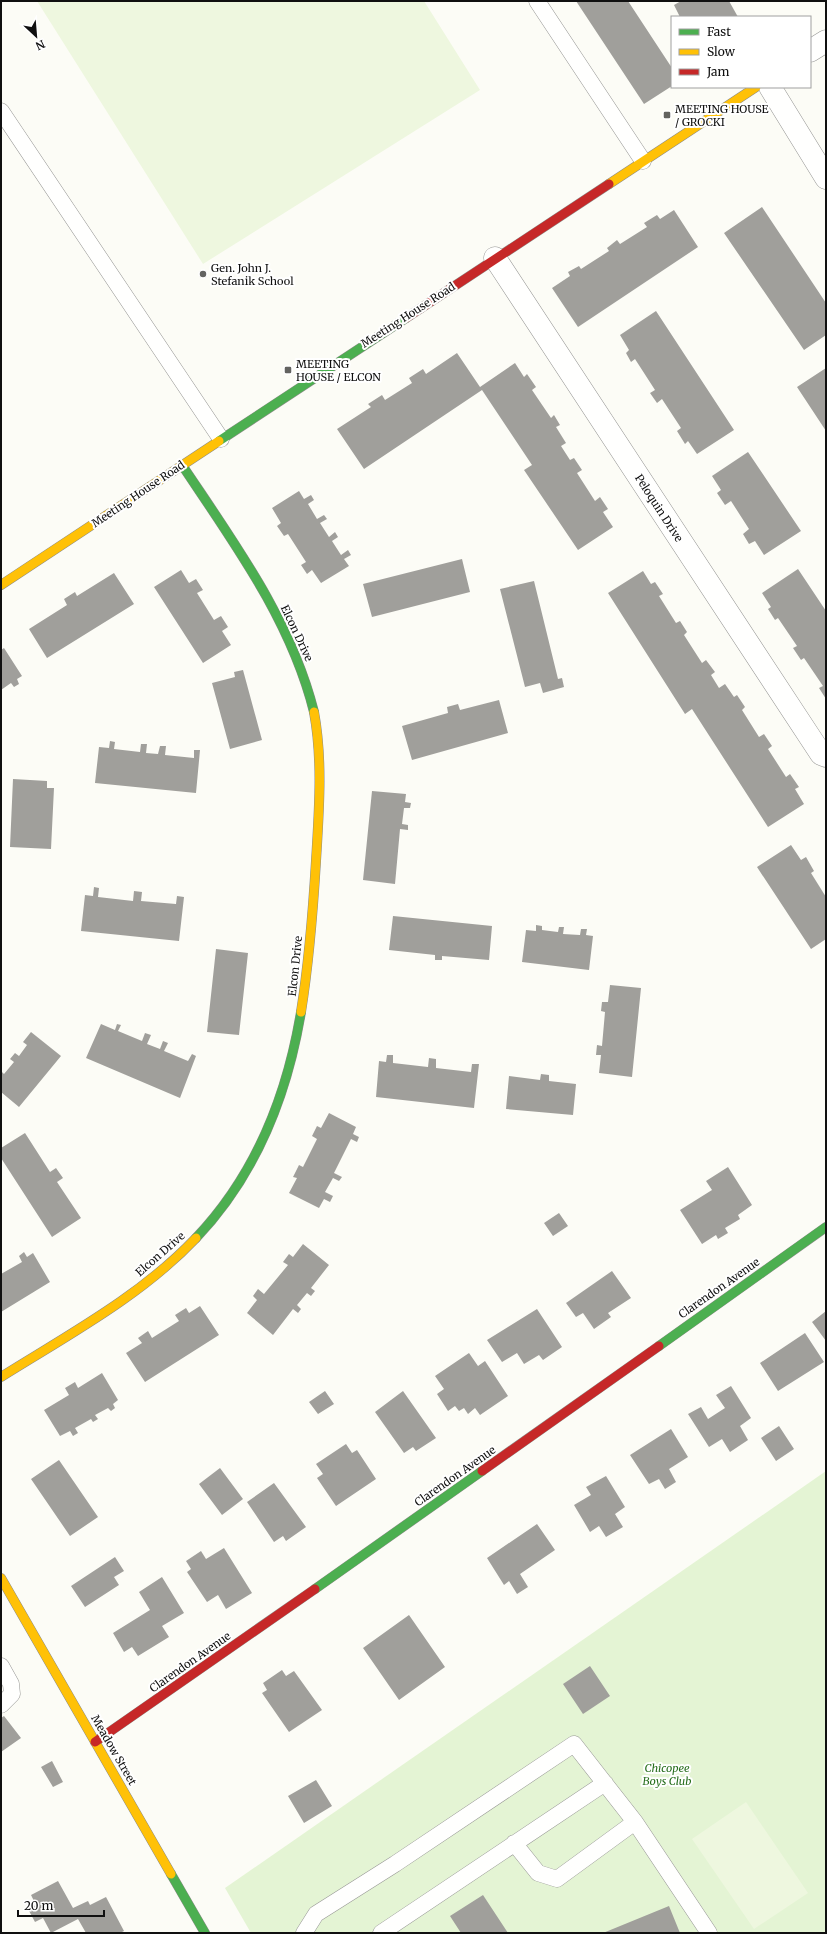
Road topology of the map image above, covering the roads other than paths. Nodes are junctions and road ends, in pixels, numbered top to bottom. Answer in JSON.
{"nodes":[{"id":1,"x":537,"y":1,"type":"edge"},
{"id":2,"x":826,"y":41,"type":"edge"},
{"id":3,"x":811,"y":50,"type":"edge"},
{"id":4,"x":754,"y":88,"type":"edge"},
{"id":5,"x":771,"y":88,"type":"edge"},
{"id":6,"x":1,"y":111,"type":"edge"},
{"id":7,"x":643,"y":161,"type":"junction"},
{"id":8,"x":826,"y":178,"type":"edge"},
{"id":9,"x":495,"y":258,"type":"junction"},
{"id":10,"x":221,"y":439,"type":"junction"},
{"id":11,"x":182,"y":465,"type":"junction"},
{"id":12,"x":1,"y":585,"type":"edge"},
{"id":13,"x":826,"y":756,"type":"edge"},
{"id":14,"x":826,"y":1227,"type":"edge"},
{"id":15,"x":1,"y":1377,"type":"edge"},
{"id":16,"x":1,"y":1578,"type":"edge"},
{"id":17,"x":1,"y":1666,"type":"edge"},
{"id":18,"x":1,"y":1705,"type":"edge"},
{"id":19,"x":95,"y":1742,"type":"junction"},
{"id":20,"x":605,"y":1783,"type":"junction"},
{"id":21,"x":635,"y":1822,"type":"junction"},
{"id":22,"x":514,"y":1843,"type":"junction"},
{"id":23,"x":205,"y":1933,"type":"edge"},
{"id":24,"x":304,"y":1933,"type":"edge"},
{"id":25,"x":381,"y":1933,"type":"edge"},
{"id":26,"x":709,"y":1933,"type":"edge"}],
"edges":[{"from":1,"to":7,"type":"lane"},
{"from":2,"to":3,"type":"street"},
{"from":4,"to":7,"type":"street","name":"Meeting House Road"},
{"from":5,"to":8,"type":"street"},
{"from":6,"to":10,"type":"lane"},
{"from":7,"to":9,"type":"street","name":"Meeting House Road"},
{"from":9,"to":10,"type":"street","name":"Meeting House Road"},
{"from":9,"to":13,"type":"street","name":"Peloquin Drive"},
{"from":10,"to":11,"type":"street","name":"Meeting House Road"},
{"from":11,"to":12,"type":"street","name":"Meeting House Road"},
{"from":11,"to":15,"type":"street","name":"Elcon Drive"},
{"from":14,"to":19,"type":"street","name":"Clarendon Avenue"},
{"from":16,"to":19,"type":"street","name":"Meadow Street"},
{"from":17,"to":18,"type":"lane"},
{"from":19,"to":23,"type":"street","name":"Meadow Street"},
{"from":20,"to":21,"type":"lane"},
{"from":20,"to":22,"type":"lane"},
{"from":20,"to":24,"type":"lane"},
{"from":21,"to":22,"type":"lane"},
{"from":21,"to":26,"type":"lane"},
{"from":22,"to":25,"type":"lane"}]}
